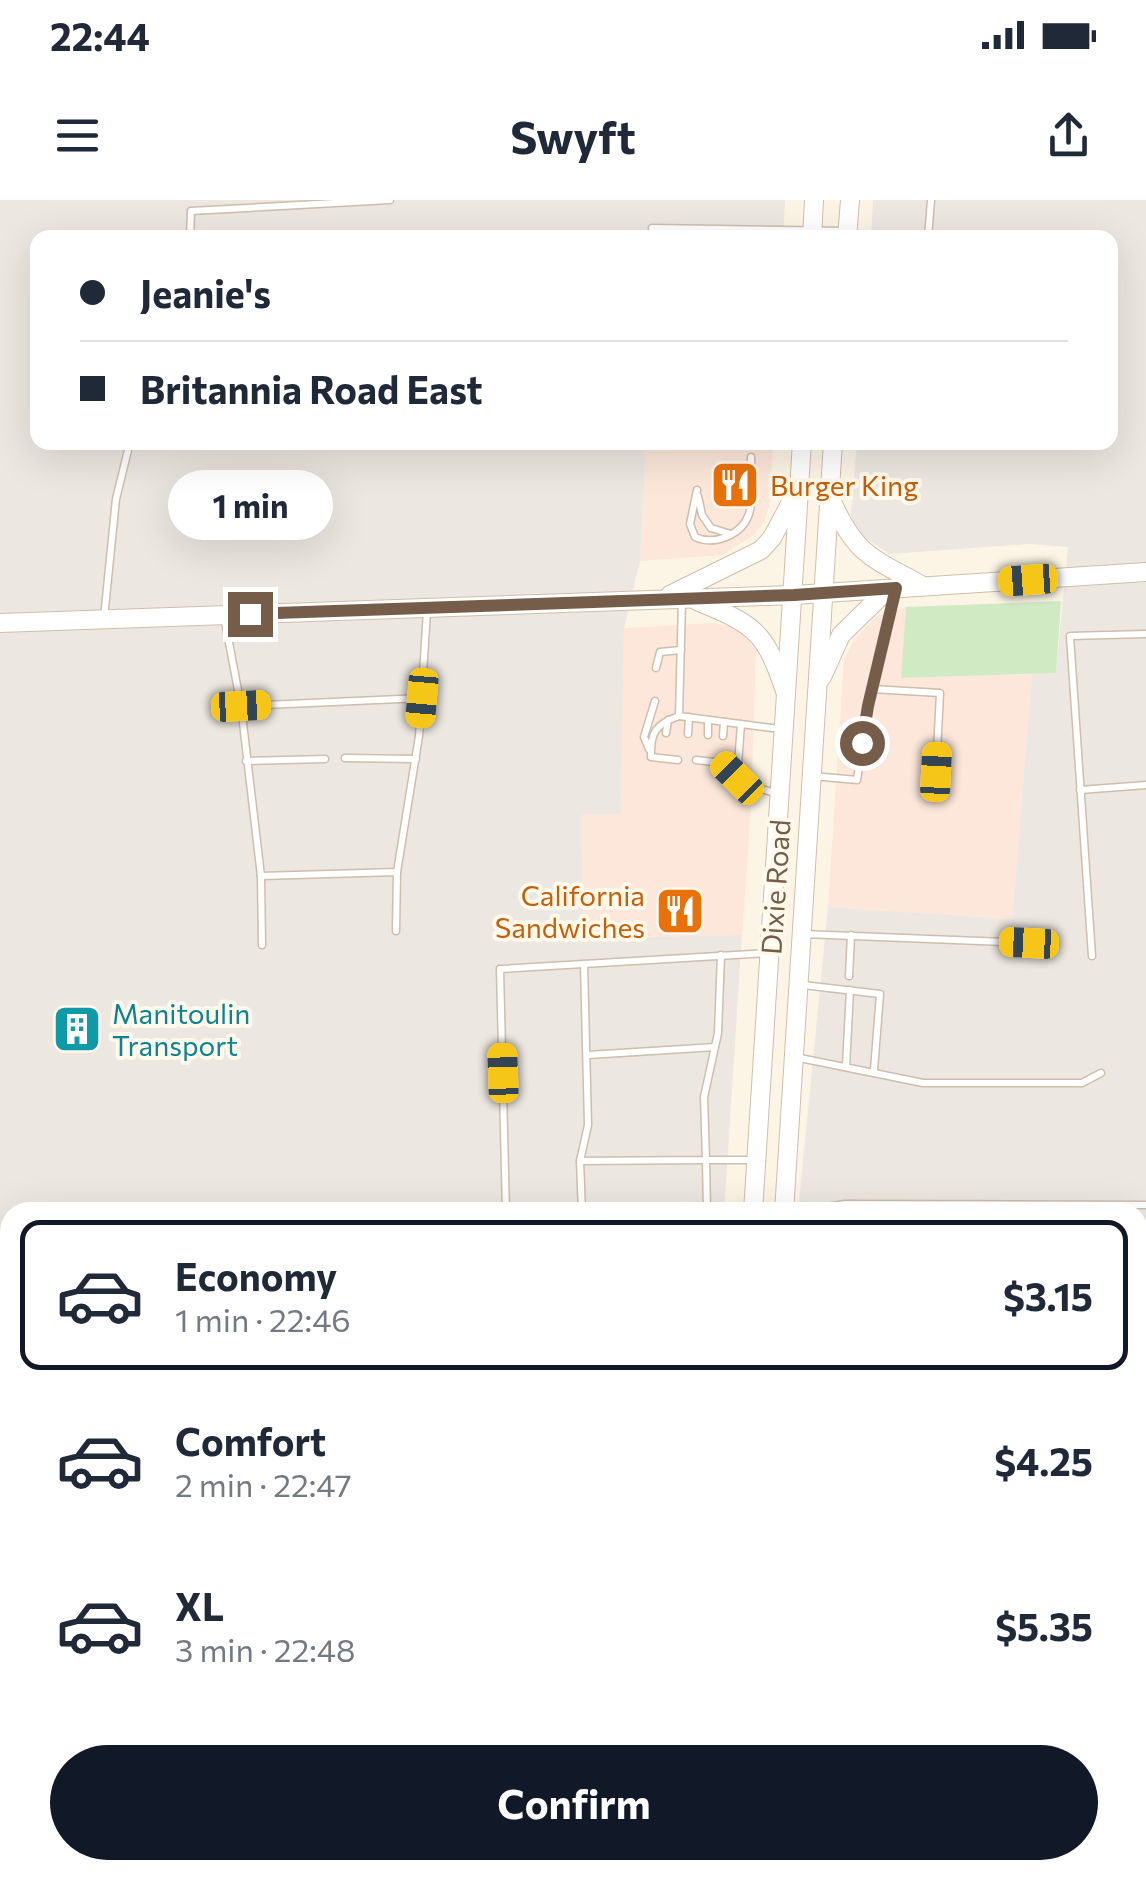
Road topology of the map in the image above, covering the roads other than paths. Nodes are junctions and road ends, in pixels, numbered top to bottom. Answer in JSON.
{"nodes":[{"id":1,"x":390,"y":200,"type":"edge"},
{"id":2,"x":814,"y":200,"type":"edge"},
{"id":3,"x":850,"y":200,"type":"edge"},
{"id":4,"x":930,"y":200,"type":"edge"},
{"id":5,"x":652,"y":228,"type":"dead end"},
{"id":6,"x":764,"y":228,"type":"joint"},
{"id":7,"x":190,"y":230,"type":"edge"},
{"id":8,"x":783,"y":230,"type":"edge"},
{"id":9,"x":812,"y":230,"type":"edge"},
{"id":10,"x":848,"y":230,"type":"edge"},
{"id":11,"x":928,"y":230,"type":"edge"},
{"id":12,"x":128,"y":450,"type":"edge"},
{"id":13,"x":802,"y":450,"type":"edge"},
{"id":14,"x":832,"y":450,"type":"edge"},
{"id":15,"x":751,"y":457,"type":"dead end"},
{"id":16,"x":801,"y":484,"type":"junction"},
{"id":17,"x":829,"y":497,"type":"junction"},
{"id":18,"x":731,"y":534,"type":"junction"},
{"id":19,"x":1146,"y":572,"type":"edge"},
{"id":20,"x":924,"y":587,"type":"junction"},
{"id":21,"x":892,"y":589,"type":"junction"},
{"id":22,"x":823,"y":593,"type":"junction"},
{"id":23,"x":794,"y":595,"type":"junction"},
{"id":24,"x":687,"y":599,"type":"junction"},
{"id":25,"x":661,"y":600,"type":"junction"},
{"id":26,"x":427,"y":608,"type":"junction"},
{"id":27,"x":224,"y":615,"type":"junction"},
{"id":28,"x":104,"y":619,"type":"junction"},
{"id":29,"x":0,"y":623,"type":"edge"},
{"id":30,"x":1146,"y":634,"type":"edge"},
{"id":31,"x":680,"y":650,"type":"junction"},
{"id":32,"x":656,"y":668,"type":"dead end"},
{"id":33,"x":817,"y":687,"type":"junction"},
{"id":34,"x":872,"y":689,"type":"junction"},
{"id":35,"x":422,"y":698,"type":"junction"},
{"id":36,"x":788,"y":698,"type":"junction"},
{"id":37,"x":654,"y":701,"type":"dead end"},
{"id":38,"x":241,"y":706,"type":"junction"},
{"id":39,"x":679,"y":716,"type":"junction"},
{"id":40,"x":689,"y":717,"type":"junction"},
{"id":41,"x":668,"y":720,"type":"junction"},
{"id":42,"x":708,"y":720,"type":"junction"},
{"id":43,"x":724,"y":722,"type":"junction"},
{"id":44,"x":741,"y":724,"type":"junction"},
{"id":45,"x":786,"y":729,"type":"junction"},
{"id":46,"x":666,"y":734,"type":"dead end"},
{"id":47,"x":688,"y":734,"type":"dead end"},
{"id":48,"x":708,"y":735,"type":"dead end"},
{"id":49,"x":723,"y":736,"type":"dead end"},
{"id":50,"x":664,"y":748,"type":"dead end"},
{"id":51,"x":650,"y":750,"type":"junction"},
{"id":52,"x":705,"y":750,"type":"dead end"},
{"id":53,"x":722,"y":751,"type":"dead end"},
{"id":54,"x":344,"y":758,"type":"dead end"},
{"id":55,"x":662,"y":758,"type":"junction"},
{"id":56,"x":325,"y":759,"type":"dead end"},
{"id":57,"x":416,"y":759,"type":"junction"},
{"id":58,"x":678,"y":760,"type":"dead end"},
{"id":59,"x":246,"y":761,"type":"junction"},
{"id":60,"x":722,"y":763,"type":"junction"},
{"id":61,"x":936,"y":772,"type":"dead end"},
{"id":62,"x":812,"y":776,"type":"junction"},
{"id":63,"x":737,"y":778,"type":"junction"},
{"id":64,"x":1146,"y":784,"type":"edge"},
{"id":65,"x":1080,"y":790,"type":"junction"},
{"id":66,"x":781,"y":794,"type":"junction"},
{"id":67,"x":397,"y":872,"type":"junction"},
{"id":68,"x":261,"y":876,"type":"junction"},
{"id":69,"x":396,"y":931,"type":"dead end"},
{"id":70,"x":802,"y":934,"type":"junction"},
{"id":71,"x":851,"y":935,"type":"junction"},
{"id":72,"x":1029,"y":943,"type":"dead end"},
{"id":73,"x":262,"y":945,"type":"dead end"},
{"id":74,"x":770,"y":952,"type":"junction"},
{"id":75,"x":721,"y":956,"type":"junction"},
{"id":76,"x":1092,"y":956,"type":"dead end"},
{"id":77,"x":584,"y":964,"type":"junction"},
{"id":78,"x":848,"y":976,"type":"dead end"},
{"id":79,"x":798,"y":984,"type":"junction"},
{"id":80,"x":850,"y":990,"type":"junction"},
{"id":81,"x":715,"y":1048,"type":"junction"},
{"id":82,"x":588,"y":1055,"type":"junction"},
{"id":83,"x":794,"y":1056,"type":"junction"},
{"id":84,"x":846,"y":1066,"type":"junction"},
{"id":85,"x":874,"y":1070,"type":"junction"},
{"id":86,"x":1101,"y":1073,"type":"dead end"},
{"id":87,"x":706,"y":1160,"type":"junction"},
{"id":88,"x":757,"y":1160,"type":"junction"},
{"id":89,"x":580,"y":1161,"type":"junction"},
{"id":90,"x":506,"y":1202,"type":"edge"},
{"id":91,"x":582,"y":1202,"type":"edge"},
{"id":92,"x":707,"y":1202,"type":"edge"},
{"id":93,"x":754,"y":1202,"type":"edge"},
{"id":94,"x":785,"y":1202,"type":"edge"}],
"edges":[{"from":1,"to":7,"type":"lane"},
{"from":2,"to":9,"type":"main road"},
{"from":3,"to":10,"type":"main road"},
{"from":4,"to":11,"type":"lane"},
{"from":5,"to":6,"type":"lane"},
{"from":6,"to":8,"type":"lane"},
{"from":12,"to":28,"type":"lane"},
{"from":13,"to":16,"type":"main road","name":"Dixie Road"},
{"from":14,"to":17,"type":"main road","name":"Dixie Road"},
{"from":15,"to":18,"type":"lane"},
{"from":16,"to":23,"type":"main road","name":"Dixie Road"},
{"from":16,"to":25,"type":"main road"},
{"from":17,"to":20,"type":"main road"},
{"from":17,"to":22,"type":"main road","name":"Dixie Road"},
{"from":18,"to":18,"type":"lane"},
{"from":19,"to":20,"type":"main road"},
{"from":20,"to":21,"type":"main road"},
{"from":21,"to":22,"type":"main road"},
{"from":21,"to":33,"type":"main road"},
{"from":21,"to":34,"type":"lane"},
{"from":22,"to":23,"type":"main road"},
{"from":22,"to":33,"type":"main road","name":"Dixie Road"},
{"from":23,"to":24,"type":"main road"},
{"from":23,"to":36,"type":"main road","name":"Dixie Road"},
{"from":24,"to":25,"type":"main road"},
{"from":24,"to":31,"type":"lane"},
{"from":24,"to":36,"type":"main road"},
{"from":25,"to":26,"type":"main road"},
{"from":26,"to":27,"type":"main road"},
{"from":26,"to":35,"type":"lane"},
{"from":27,"to":28,"type":"main road"},
{"from":27,"to":38,"type":"lane"},
{"from":28,"to":29,"type":"main road"},
{"from":30,"to":65,"type":"lane"},
{"from":31,"to":32,"type":"lane"},
{"from":31,"to":39,"type":"lane"},
{"from":33,"to":62,"type":"main road","name":"Dixie Road"},
{"from":34,"to":61,"type":"lane"},
{"from":34,"to":62,"type":"lane"},
{"from":35,"to":38,"type":"lane"},
{"from":35,"to":57,"type":"lane"},
{"from":36,"to":45,"type":"main road","name":"Dixie Road"},
{"from":37,"to":51,"type":"lane"},
{"from":38,"to":59,"type":"lane"},
{"from":39,"to":40,"type":"lane"},
{"from":39,"to":41,"type":"lane"},
{"from":40,"to":42,"type":"lane"},
{"from":40,"to":47,"type":"lane"},
{"from":41,"to":46,"type":"lane"},
{"from":41,"to":51,"type":"lane"},
{"from":42,"to":43,"type":"lane"},
{"from":42,"to":48,"type":"lane"},
{"from":43,"to":44,"type":"lane"},
{"from":43,"to":49,"type":"lane"},
{"from":44,"to":45,"type":"lane"},
{"from":44,"to":63,"type":"lane"},
{"from":45,"to":66,"type":"main road","name":"Dixie Road"},
{"from":50,"to":55,"type":"lane"},
{"from":51,"to":55,"type":"lane"},
{"from":52,"to":60,"type":"lane"},
{"from":53,"to":60,"type":"lane"},
{"from":54,"to":57,"type":"lane"},
{"from":55,"to":58,"type":"lane"},
{"from":56,"to":59,"type":"lane"},
{"from":57,"to":67,"type":"lane"},
{"from":59,"to":68,"type":"lane"},
{"from":60,"to":63,"type":"lane"},
{"from":62,"to":70,"type":"main road","name":"Dixie Road"},
{"from":63,"to":66,"type":"lane"},
{"from":64,"to":65,"type":"lane"},
{"from":65,"to":76,"type":"lane"},
{"from":66,"to":74,"type":"main road","name":"Dixie Road"},
{"from":67,"to":68,"type":"lane"},
{"from":67,"to":69,"type":"lane"},
{"from":68,"to":73,"type":"lane"},
{"from":70,"to":71,"type":"lane"},
{"from":70,"to":79,"type":"main road","name":"Dixie Road"},
{"from":71,"to":72,"type":"lane"},
{"from":71,"to":78,"type":"lane"},
{"from":74,"to":75,"type":"lane"},
{"from":74,"to":88,"type":"main road","name":"Dixie Road"},
{"from":75,"to":77,"type":"lane"},
{"from":75,"to":81,"type":"lane"},
{"from":77,"to":82,"type":"lane"},
{"from":77,"to":90,"type":"lane"},
{"from":79,"to":80,"type":"lane"},
{"from":79,"to":83,"type":"main road","name":"Dixie Road"},
{"from":80,"to":84,"type":"lane"},
{"from":80,"to":85,"type":"lane"},
{"from":81,"to":82,"type":"lane"},
{"from":81,"to":87,"type":"lane"},
{"from":82,"to":89,"type":"lane"},
{"from":83,"to":84,"type":"lane"},
{"from":83,"to":94,"type":"main road","name":"Dixie Road"},
{"from":84,"to":85,"type":"lane"},
{"from":85,"to":86,"type":"lane"},
{"from":87,"to":88,"type":"lane"},
{"from":87,"to":89,"type":"lane"},
{"from":87,"to":92,"type":"lane"},
{"from":88,"to":93,"type":"main road","name":"Dixie Road"},
{"from":89,"to":91,"type":"lane"}]}
